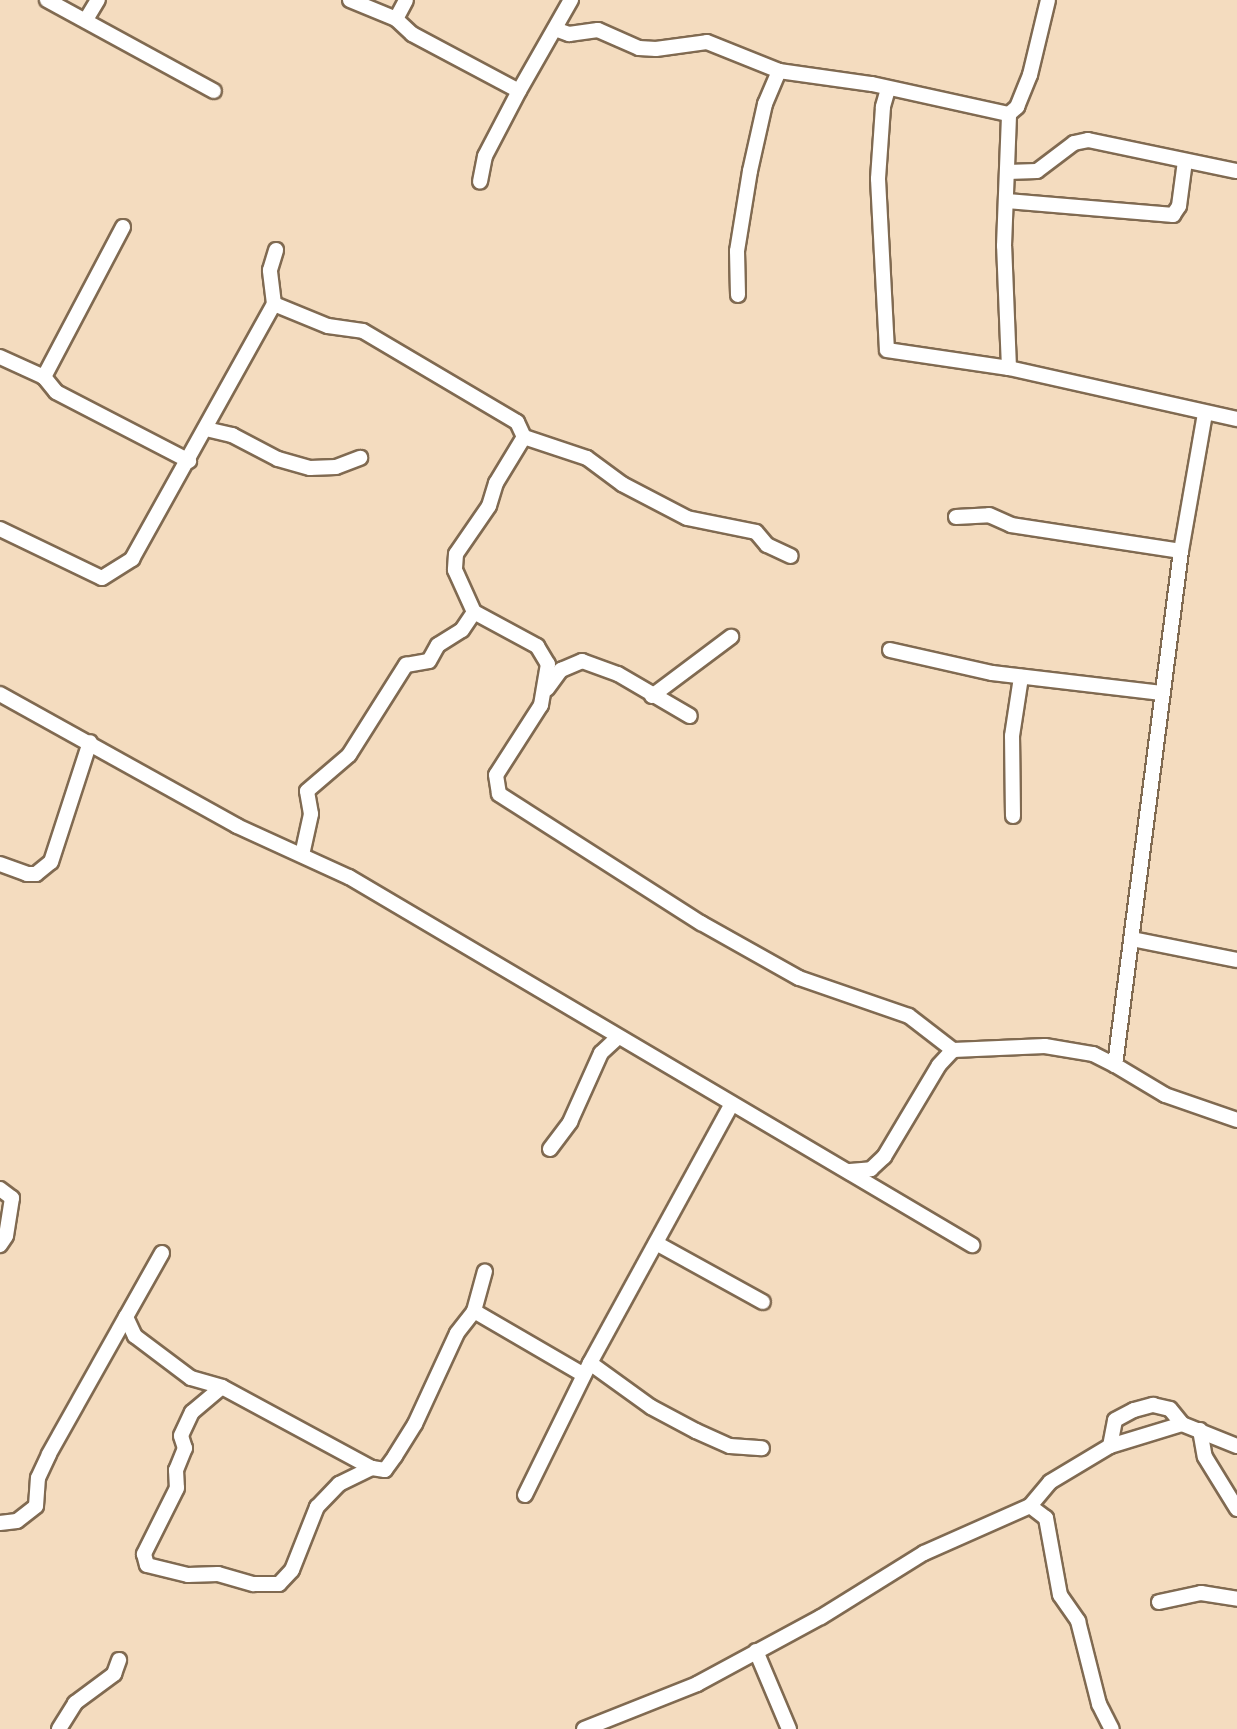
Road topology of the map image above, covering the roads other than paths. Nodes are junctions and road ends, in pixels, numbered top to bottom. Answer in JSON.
{"nodes":[{"id":1,"x":47,"y":0,"type":"edge"},
{"id":2,"x":98,"y":0,"type":"edge"},
{"id":3,"x":350,"y":0,"type":"edge"},
{"id":4,"x":406,"y":0,"type":"edge"},
{"id":5,"x":571,"y":0,"type":"edge"},
{"id":6,"x":1048,"y":0,"type":"edge"},
{"id":7,"x":87,"y":18,"type":"junction"},
{"id":8,"x":396,"y":19,"type":"junction"},
{"id":9,"x":555,"y":29,"type":"junction"},
{"id":10,"x":779,"y":71,"type":"junction"},
{"id":11,"x":888,"y":89,"type":"junction"},
{"id":12,"x":214,"y":91,"type":"dead end"},
{"id":13,"x":519,"y":91,"type":"junction"},
{"id":14,"x":1009,"y":114,"type":"junction"},
{"id":15,"x":1185,"y":161,"type":"junction"},
{"id":16,"x":1237,"y":171,"type":"edge"},
{"id":17,"x":1007,"y":172,"type":"junction"},
{"id":18,"x":480,"y":182,"type":"dead end"},
{"id":19,"x":1007,"y":201,"type":"junction"},
{"id":20,"x":123,"y":227,"type":"dead end"},
{"id":21,"x":275,"y":250,"type":"dead end"},
{"id":22,"x":738,"y":295,"type":"dead end"},
{"id":23,"x":274,"y":304,"type":"junction"},
{"id":24,"x":0,"y":357,"type":"edge"},
{"id":25,"x":1009,"y":368,"type":"junction"},
{"id":26,"x":44,"y":377,"type":"junction"},
{"id":27,"x":1205,"y":413,"type":"junction"},
{"id":28,"x":1237,"y":419,"type":"edge"},
{"id":29,"x":206,"y":429,"type":"junction"},
{"id":30,"x":524,"y":437,"type":"junction"},
{"id":31,"x":360,"y":457,"type":"dead end"},
{"id":32,"x":189,"y":461,"type":"junction"},
{"id":33,"x":956,"y":517,"type":"dead end"},
{"id":34,"x":0,"y":529,"type":"edge"},
{"id":35,"x":1181,"y":551,"type":"junction"},
{"id":36,"x":791,"y":556,"type":"dead end"},
{"id":37,"x":474,"y":612,"type":"junction"},
{"id":38,"x":731,"y":637,"type":"dead end"},
{"id":39,"x":890,"y":650,"type":"dead end"},
{"id":40,"x":1021,"y":677,"type":"junction"},
{"id":41,"x":546,"y":690,"type":"junction"},
{"id":42,"x":1162,"y":693,"type":"junction"},
{"id":43,"x":0,"y":694,"type":"edge"},
{"id":44,"x":652,"y":696,"type":"junction"},
{"id":45,"x":690,"y":716,"type":"dead end"},
{"id":46,"x":90,"y":742,"type":"junction"},
{"id":47,"x":1013,"y":816,"type":"dead end"},
{"id":48,"x":302,"y":855,"type":"junction"},
{"id":49,"x":0,"y":864,"type":"edge"},
{"id":50,"x":1132,"y":939,"type":"junction"},
{"id":51,"x":1237,"y":960,"type":"edge"},
{"id":52,"x":618,"y":1037,"type":"junction"},
{"id":53,"x":953,"y":1050,"type":"junction"},
{"id":54,"x":1115,"y":1065,"type":"junction"},
{"id":55,"x":731,"y":1105,"type":"junction"},
{"id":56,"x":1237,"y":1120,"type":"edge"},
{"id":57,"x":550,"y":1149,"type":"dead end"},
{"id":58,"x":850,"y":1171,"type":"junction"},
{"id":59,"x":0,"y":1189,"type":"edge"},
{"id":60,"x":656,"y":1243,"type":"junction"},
{"id":61,"x":0,"y":1245,"type":"edge"},
{"id":62,"x":972,"y":1245,"type":"dead end"},
{"id":63,"x":162,"y":1253,"type":"dead end"},
{"id":64,"x":485,"y":1271,"type":"dead end"},
{"id":65,"x":763,"y":1302,"type":"dead end"},
{"id":66,"x":474,"y":1311,"type":"junction"},
{"id":67,"x":127,"y":1317,"type":"junction"},
{"id":68,"x":587,"y":1369,"type":"junction"},
{"id":69,"x":222,"y":1387,"type":"junction"},
{"id":70,"x":1182,"y":1424,"type":"junction"},
{"id":71,"x":1200,"y":1430,"type":"junction"},
{"id":72,"x":1110,"y":1446,"type":"junction"},
{"id":73,"x":1237,"y":1446,"type":"edge"},
{"id":74,"x":762,"y":1448,"type":"dead end"},
{"id":75,"x":372,"y":1468,"type":"junction"},
{"id":76,"x":1045,"y":1489,"type":"junction"},
{"id":77,"x":525,"y":1495,"type":"dead end"},
{"id":78,"x":1030,"y":1506,"type":"junction"},
{"id":79,"x":1237,"y":1509,"type":"edge"},
{"id":80,"x":1046,"y":1518,"type":"junction"},
{"id":81,"x":0,"y":1523,"type":"edge"},
{"id":82,"x":1237,"y":1599,"type":"edge"},
{"id":83,"x":1159,"y":1602,"type":"dead end"},
{"id":84,"x":756,"y":1651,"type":"junction"},
{"id":85,"x":119,"y":1660,"type":"dead end"},
{"id":86,"x":59,"y":1729,"type":"edge"},
{"id":87,"x":584,"y":1729,"type":"edge"},
{"id":88,"x":789,"y":1729,"type":"edge"},
{"id":89,"x":1112,"y":1729,"type":"edge"}],
"edges":[{"from":1,"to":7,"type":"street"},
{"from":2,"to":7,"type":"street"},
{"from":3,"to":8,"type":"street"},
{"from":4,"to":8,"type":"street"},
{"from":5,"to":9,"type":"street"},
{"from":6,"to":14,"type":"street"},
{"from":7,"to":12,"type":"street"},
{"from":8,"to":13,"type":"street"},
{"from":9,"to":10,"type":"street"},
{"from":9,"to":13,"type":"street"},
{"from":10,"to":11,"type":"street"},
{"from":10,"to":22,"type":"street"},
{"from":11,"to":14,"type":"street"},
{"from":11,"to":25,"type":"street"},
{"from":13,"to":18,"type":"street"},
{"from":14,"to":17,"type":"street"},
{"from":15,"to":16,"type":"street"},
{"from":15,"to":17,"type":"street"},
{"from":15,"to":19,"type":"street"},
{"from":17,"to":19,"type":"street"},
{"from":19,"to":25,"type":"street"},
{"from":20,"to":26,"type":"street"},
{"from":21,"to":23,"type":"street"},
{"from":23,"to":29,"type":"street"},
{"from":23,"to":30,"type":"street"},
{"from":24,"to":26,"type":"street"},
{"from":25,"to":27,"type":"street"},
{"from":26,"to":32,"type":"street"},
{"from":27,"to":28,"type":"street"},
{"from":27,"to":35,"type":"street"},
{"from":29,"to":31,"type":"street"},
{"from":29,"to":32,"type":"street"},
{"from":30,"to":36,"type":"street"},
{"from":30,"to":37,"type":"street"},
{"from":32,"to":34,"type":"street"},
{"from":33,"to":35,"type":"street"},
{"from":35,"to":42,"type":"street"},
{"from":37,"to":41,"type":"street"},
{"from":37,"to":48,"type":"street"},
{"from":38,"to":44,"type":"street"},
{"from":39,"to":40,"type":"street"},
{"from":40,"to":42,"type":"street"},
{"from":40,"to":47,"type":"street"},
{"from":41,"to":44,"type":"street"},
{"from":41,"to":53,"type":"street"},
{"from":42,"to":50,"type":"street"},
{"from":43,"to":46,"type":"street"},
{"from":44,"to":45,"type":"street"},
{"from":46,"to":48,"type":"street"},
{"from":46,"to":49,"type":"street"},
{"from":48,"to":52,"type":"street"},
{"from":50,"to":51,"type":"street"},
{"from":50,"to":54,"type":"street"},
{"from":52,"to":55,"type":"street"},
{"from":52,"to":57,"type":"street"},
{"from":53,"to":54,"type":"street"},
{"from":53,"to":58,"type":"street"},
{"from":54,"to":56,"type":"street"},
{"from":55,"to":58,"type":"street"},
{"from":55,"to":60,"type":"street"},
{"from":58,"to":62,"type":"street"},
{"from":59,"to":61,"type":"street"},
{"from":60,"to":65,"type":"street"},
{"from":60,"to":68,"type":"street"},
{"from":63,"to":67,"type":"street"},
{"from":64,"to":66,"type":"street"},
{"from":66,"to":68,"type":"street"},
{"from":66,"to":75,"type":"street"},
{"from":67,"to":69,"type":"street"},
{"from":67,"to":81,"type":"street"},
{"from":68,"to":74,"type":"street"},
{"from":68,"to":77,"type":"street"},
{"from":69,"to":75,"type":"street"},
{"from":69,"to":75,"type":"street"},
{"from":70,"to":71,"type":"street"},
{"from":70,"to":72,"type":"street"},
{"from":70,"to":72,"type":"street"},
{"from":71,"to":73,"type":"street"},
{"from":71,"to":79,"type":"street"},
{"from":72,"to":76,"type":"street"},
{"from":76,"to":78,"type":"street"},
{"from":76,"to":80,"type":"street"},
{"from":78,"to":80,"type":"street"},
{"from":78,"to":84,"type":"street"},
{"from":80,"to":89,"type":"street"},
{"from":82,"to":83,"type":"street"},
{"from":84,"to":87,"type":"street"},
{"from":84,"to":88,"type":"street"},
{"from":85,"to":86,"type":"street"}]}
